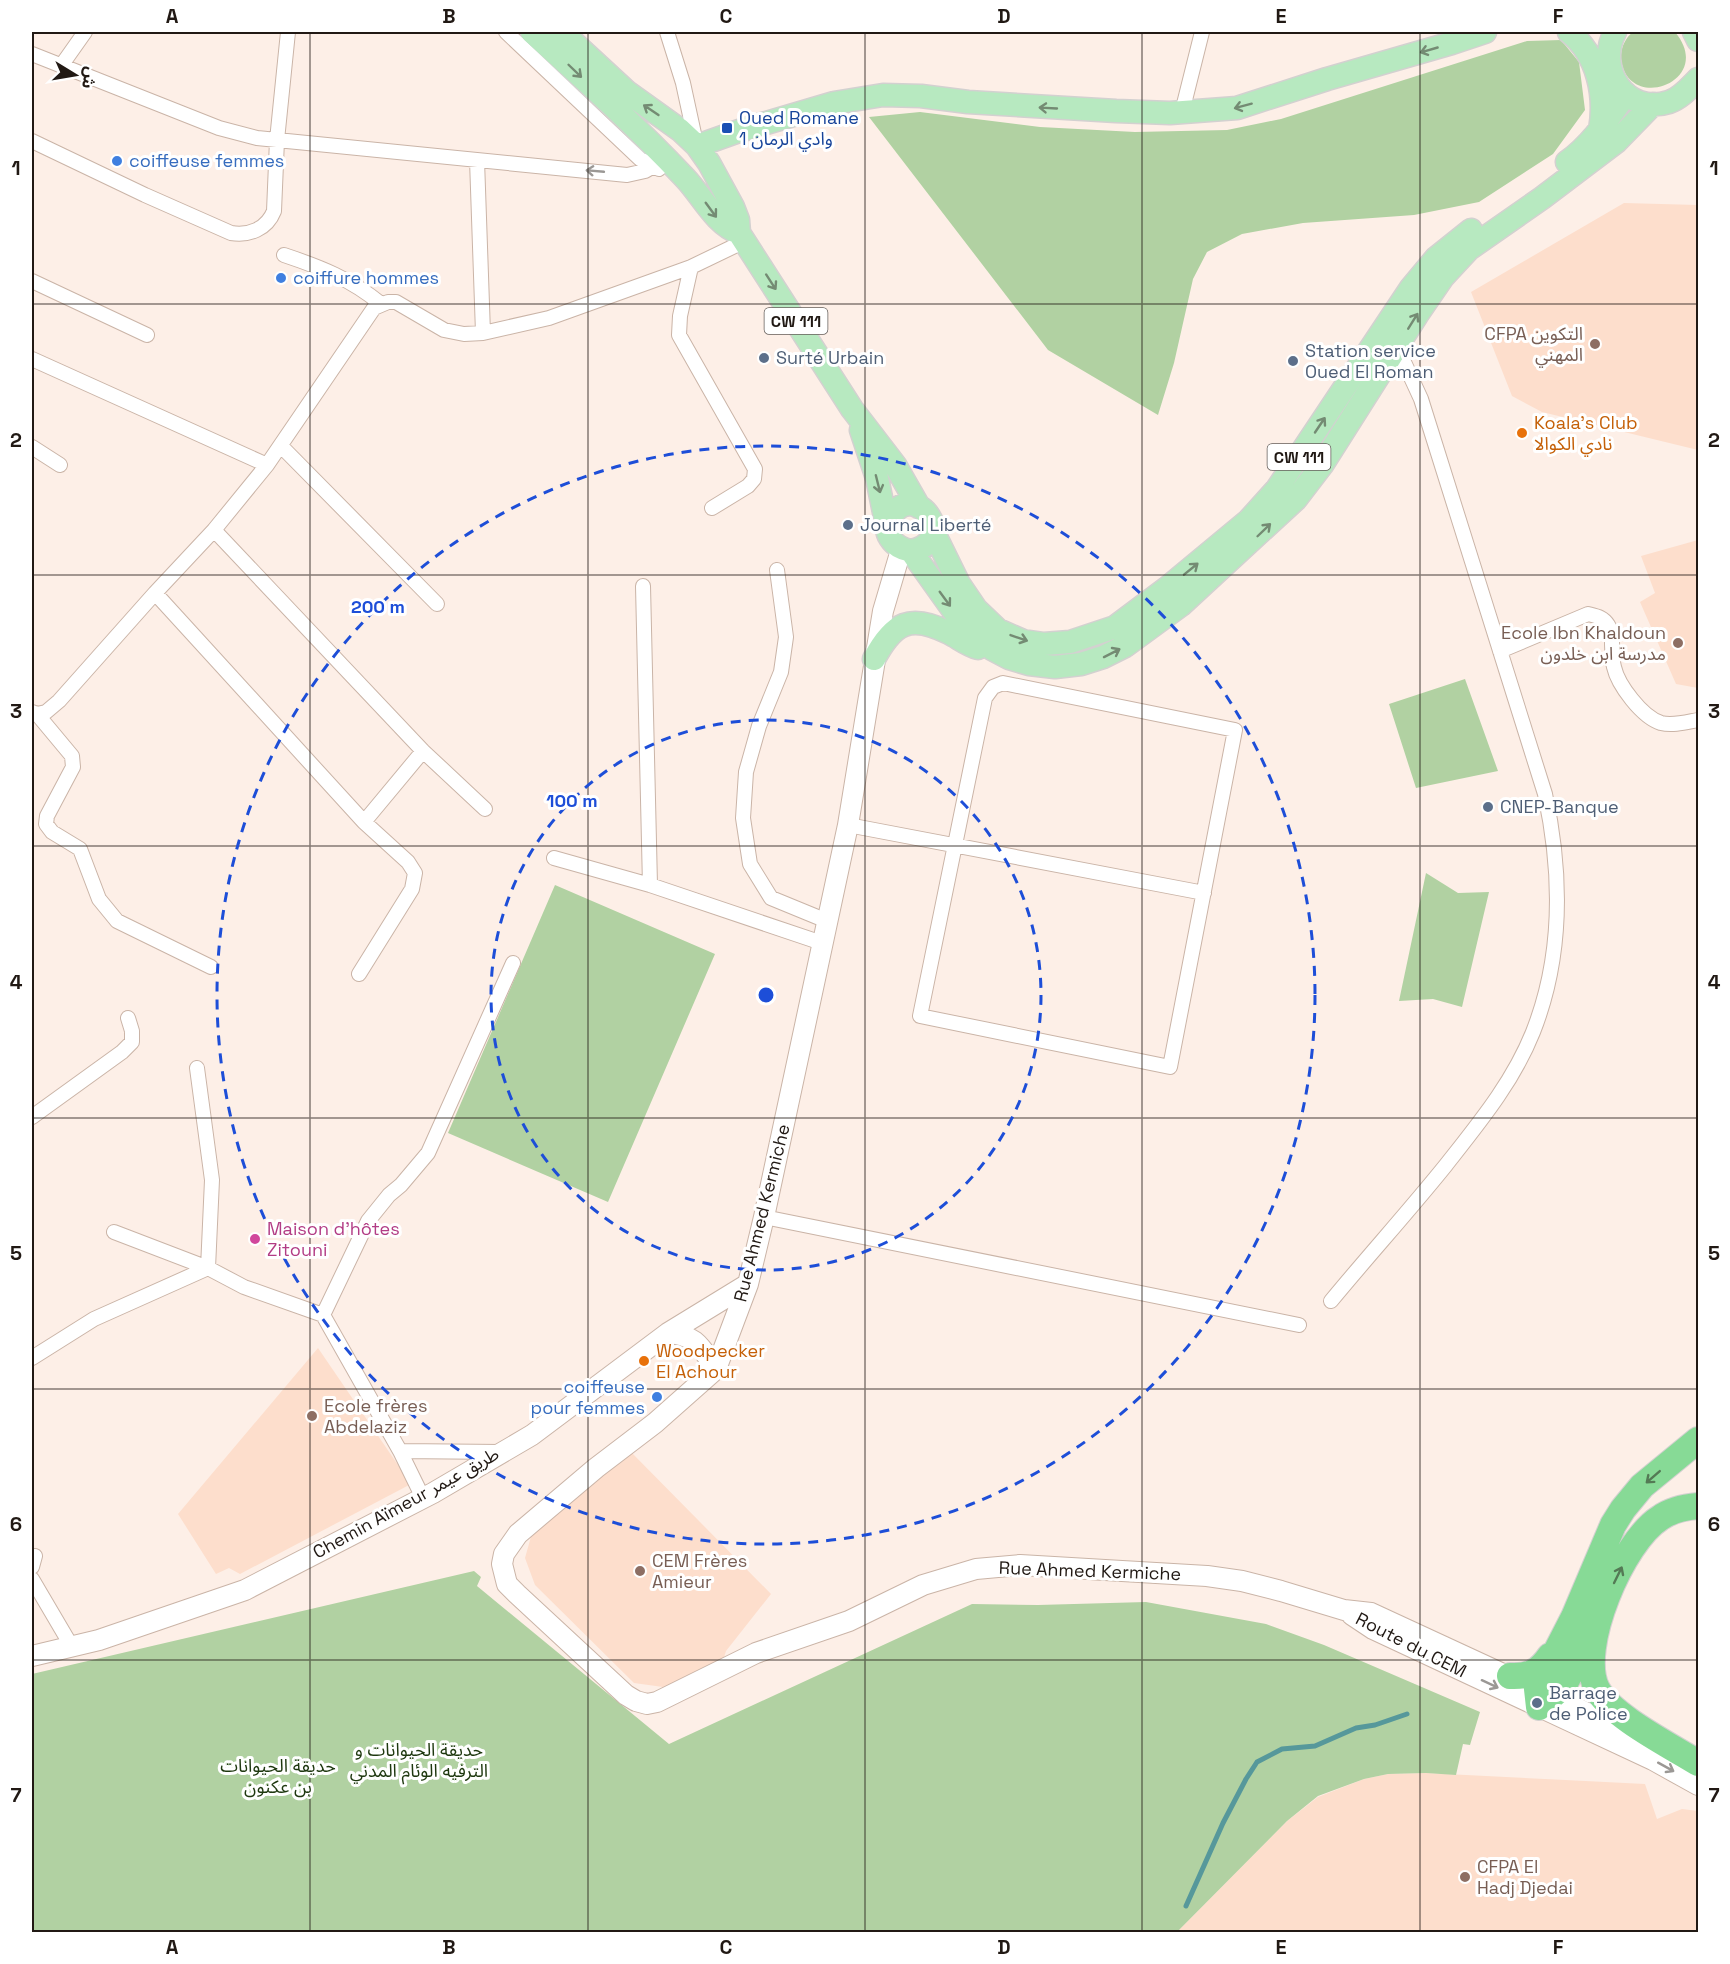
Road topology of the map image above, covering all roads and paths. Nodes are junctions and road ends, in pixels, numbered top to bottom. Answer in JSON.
{"nodes":[{"id":1,"x":86,"y":32,"type":"edge"},
{"id":2,"x":288,"y":32,"type":"edge"},
{"id":3,"x":506,"y":32,"type":"edge"},
{"id":4,"x":532,"y":32,"type":"edge"},
{"id":5,"x":562,"y":32,"type":"edge"},
{"id":6,"x":667,"y":32,"type":"edge"},
{"id":7,"x":1202,"y":32,"type":"edge"},
{"id":8,"x":1485,"y":32,"type":"edge"},
{"id":9,"x":1569,"y":32,"type":"edge"},
{"id":10,"x":1615,"y":32,"type":"edge"},
{"id":11,"x":1694,"y":32,"type":"edge"},
{"id":12,"x":1698,"y":40,"type":"edge"},
{"id":13,"x":32,"y":54,"type":"edge"},
{"id":14,"x":61,"y":66,"type":"junction"},
{"id":15,"x":1696,"y":79,"type":"edge"},
{"id":16,"x":1626,"y":94,"type":"junction"},
{"id":17,"x":1653,"y":104,"type":"junction"},
{"id":18,"x":1182,"y":112,"type":"junction"},
{"id":19,"x":1599,"y":131,"type":"junction"},
{"id":20,"x":277,"y":140,"type":"junction"},
{"id":21,"x":32,"y":141,"type":"edge"},
{"id":22,"x":697,"y":146,"type":"junction"},
{"id":23,"x":477,"y":160,"type":"junction"},
{"id":24,"x":652,"y":167,"type":"junction"},
{"id":25,"x":676,"y":168,"type":"junction"},
{"id":26,"x":742,"y":237,"type":"junction"},
{"id":27,"x":284,"y":255,"type":"dead end"},
{"id":28,"x":691,"y":267,"type":"junction"},
{"id":29,"x":32,"y":281,"type":"edge"},
{"id":30,"x":381,"y":304,"type":"junction"},
{"id":31,"x":483,"y":333,"type":"junction"},
{"id":32,"x":147,"y":335,"type":"dead end"},
{"id":33,"x":1397,"y":347,"type":"junction"},
{"id":34,"x":32,"y":360,"type":"edge"},
{"id":35,"x":852,"y":409,"type":"junction"},
{"id":36,"x":281,"y":446,"type":"junction"},
{"id":37,"x":32,"y":447,"type":"edge"},
{"id":38,"x":60,"y":465,"type":"dead end"},
{"id":39,"x":267,"y":465,"type":"junction"},
{"id":40,"x":919,"y":507,"type":"junction"},
{"id":41,"x":712,"y":508,"type":"dead end"},
{"id":42,"x":887,"y":526,"type":"junction"},
{"id":43,"x":214,"y":530,"type":"junction"},
{"id":44,"x":933,"y":531,"type":"junction"},
{"id":45,"x":906,"y":550,"type":"junction"},
{"id":46,"x":777,"y":570,"type":"dead end"},
{"id":47,"x":643,"y":586,"type":"dead end"},
{"id":48,"x":154,"y":593,"type":"junction"},
{"id":49,"x":437,"y":604,"type":"dead end"},
{"id":50,"x":992,"y":649,"type":"junction"},
{"id":51,"x":1500,"y":651,"type":"junction"},
{"id":52,"x":874,"y":659,"type":"junction"},
{"id":53,"x":34,"y":713,"type":"edge"},
{"id":54,"x":1698,"y":720,"type":"edge"},
{"id":55,"x":423,"y":751,"type":"junction"},
{"id":56,"x":485,"y":809,"type":"dead end"},
{"id":57,"x":364,"y":822,"type":"junction"},
{"id":58,"x":848,"y":825,"type":"junction"},
{"id":59,"x":956,"y":846,"type":"junction"},
{"id":60,"x":554,"y":858,"type":"dead end"},
{"id":61,"x":650,"y":885,"type":"junction"},
{"id":62,"x":1204,"y":893,"type":"junction"},
{"id":63,"x":827,"y":921,"type":"junction"},
{"id":64,"x":822,"y":943,"type":"junction"},
{"id":65,"x":513,"y":963,"type":"dead end"},
{"id":66,"x":211,"y":967,"type":"dead end"},
{"id":67,"x":359,"y":974,"type":"dead end"},
{"id":68,"x":128,"y":1018,"type":"dead end"},
{"id":69,"x":197,"y":1068,"type":"dead end"},
{"id":70,"x":32,"y":1117,"type":"edge"},
{"id":71,"x":764,"y":1217,"type":"junction"},
{"id":72,"x":114,"y":1232,"type":"dead end"},
{"id":73,"x":208,"y":1268,"type":"junction"},
{"id":74,"x":748,"y":1284,"type":"junction"},
{"id":75,"x":1331,"y":1301,"type":"dead end"},
{"id":76,"x":323,"y":1315,"type":"junction"},
{"id":77,"x":1299,"y":1325,"type":"dead end"},
{"id":78,"x":668,"y":1333,"type":"junction"},
{"id":79,"x":32,"y":1358,"type":"edge"},
{"id":80,"x":716,"y":1369,"type":"junction"},
{"id":81,"x":1698,"y":1440,"type":"edge"},
{"id":82,"x":400,"y":1451,"type":"junction"},
{"id":83,"x":500,"y":1452,"type":"junction"},
{"id":84,"x":423,"y":1498,"type":"junction"},
{"id":85,"x":1698,"y":1506,"type":"edge"},
{"id":86,"x":32,"y":1579,"type":"edge"},
{"id":87,"x":1344,"y":1610,"type":"junction"},
{"id":88,"x":1601,"y":1611,"type":"junction"},
{"id":89,"x":1574,"y":1617,"type":"junction"},
{"id":90,"x":72,"y":1647,"type":"junction"},
{"id":91,"x":32,"y":1656,"type":"edge"},
{"id":92,"x":1510,"y":1676,"type":"junction"},
{"id":93,"x":1543,"y":1697,"type":"junction"},
{"id":94,"x":1698,"y":1765,"type":"edge"},
{"id":95,"x":1698,"y":1785,"type":"edge"}],
"edges":[{"from":1,"to":14,"type":"street"},
{"from":2,"to":20,"type":"street"},
{"from":3,"to":24,"type":"street"},
{"from":4,"to":25,"type":"main road","one_way":true},
{"from":22,"to":5,"type":"main road","number":"CW 111","one_way":true},
{"from":6,"to":22,"type":"street"},
{"from":7,"to":18,"type":"street"},
{"from":8,"to":18,"type":"main road","one_way":true},
{"from":9,"to":19,"type":"main road"},
{"from":10,"to":16,"type":"main road"},
{"from":11,"to":12,"type":"main road"},
{"from":13,"to":14,"type":"street"},
{"from":14,"to":20,"type":"street"},
{"from":15,"to":17,"type":"main road"},
{"from":16,"to":17,"type":"main road"},
{"from":16,"to":19,"type":"main road","number":"CW 111"},
{"from":33,"to":17,"type":"main road","one_way":true},
{"from":18,"to":22,"type":"main road","one_way":true},
{"from":44,"to":19,"type":"main road","number":"CW 111","one_way":true},
{"from":20,"to":21,"type":"street"},
{"from":20,"to":23,"type":"street"},
{"from":22,"to":26,"type":"main road","number":"CW 111"},
{"from":24,"to":23,"type":"street","one_way":true},
{"from":23,"to":31,"type":"street"},
{"from":24,"to":25,"type":"street"},
{"from":25,"to":26,"type":"main road","one_way":true},
{"from":26,"to":28,"type":"street"},
{"from":26,"to":35,"type":"main road","number":"CW 111","one_way":true},
{"from":27,"to":30,"type":"street"},
{"from":28,"to":31,"type":"street"},
{"from":28,"to":41,"type":"street"},
{"from":29,"to":32,"type":"street"},
{"from":30,"to":31,"type":"street"},
{"from":30,"to":36,"type":"street"},
{"from":50,"to":33,"type":"main road","one_way":true},
{"from":33,"to":51,"type":"street"},
{"from":34,"to":39,"type":"street"},
{"from":35,"to":40,"type":"main road","number":"CW 111"},
{"from":35,"to":42,"type":"main road","one_way":true},
{"from":36,"to":39,"type":"street"},
{"from":36,"to":49,"type":"street"},
{"from":37,"to":38,"type":"street"},
{"from":39,"to":43,"type":"street"},
{"from":40,"to":42,"type":"main road"},
{"from":40,"to":44,"type":"main road"},
{"from":42,"to":45,"type":"main road"},
{"from":43,"to":48,"type":"street"},
{"from":43,"to":55,"type":"street"},
{"from":44,"to":45,"type":"main road"},
{"from":45,"to":50,"type":"main road","one_way":true},
{"from":45,"to":52,"type":"main road","name":"Rue Ahmed Kermiche"},
{"from":46,"to":63,"type":"street"},
{"from":47,"to":61,"type":"street"},
{"from":48,"to":53,"type":"street"},
{"from":48,"to":57,"type":"street"},
{"from":50,"to":52,"type":"main road"},
{"from":51,"to":54,"type":"street"},
{"from":51,"to":75,"type":"street"},
{"from":52,"to":58,"type":"main road","name":"Rue Ahmed Kermiche"},
{"from":53,"to":66,"type":"street"},
{"from":55,"to":56,"type":"street"},
{"from":55,"to":57,"type":"street"},
{"from":57,"to":67,"type":"street"},
{"from":58,"to":59,"type":"street"},
{"from":58,"to":63,"type":"main road","name":"Rue Ahmed Kermiche"},
{"from":59,"to":62,"type":"street"},
{"from":59,"to":62,"type":"street"},
{"from":59,"to":62,"type":"street"},
{"from":60,"to":61,"type":"street"},
{"from":61,"to":64,"type":"street"},
{"from":63,"to":64,"type":"main road","name":"Rue Ahmed Kermiche"},
{"from":64,"to":71,"type":"main road","name":"Rue Ahmed Kermiche"},
{"from":65,"to":76,"type":"street"},
{"from":68,"to":70,"type":"street"},
{"from":69,"to":73,"type":"street"},
{"from":71,"to":74,"type":"main road","name":"Rue Ahmed Kermiche"},
{"from":71,"to":77,"type":"street"},
{"from":72,"to":73,"type":"street"},
{"from":73,"to":76,"type":"street"},
{"from":73,"to":79,"type":"street"},
{"from":74,"to":78,"type":"main road","name":"Chemin Aïmeur طريق عيمر"},
{"from":74,"to":80,"type":"main road","name":"Rue Ahmed Kermiche"},
{"from":76,"to":82,"type":"street"},
{"from":78,"to":80,"type":"main road"},
{"from":78,"to":83,"type":"main road","name":"Chemin Aïmeur طريق عيمر"},
{"from":80,"to":87,"type":"main road","name":"Rue Ahmed Kermiche"},
{"from":81,"to":89,"type":"highway","one_way":true},
{"from":82,"to":83,"type":"street"},
{"from":82,"to":84,"type":"street"},
{"from":83,"to":84,"type":"main road","name":"Chemin Aïmeur طريق عيمر"},
{"from":84,"to":90,"type":"main road","name":"Chemin Aïmeur طريق عيمر"},
{"from":88,"to":85,"type":"highway","one_way":true},
{"from":86,"to":90,"type":"street"},
{"from":87,"to":92,"type":"main road","name":"Route du CEM"},
{"from":87,"to":93,"type":"main road","name":"Route du CEM","one_way":true},
{"from":88,"to":93,"type":"highway"},
{"from":88,"to":94,"type":"highway"},
{"from":89,"to":92,"type":"highway"},
{"from":89,"to":93,"type":"highway"},
{"from":90,"to":91,"type":"main road","name":"Chemin Aïmeur طريق عيمر"},
{"from":92,"to":93,"type":"main road","name":"Route du CEM"},
{"from":93,"to":94,"type":"main road","name":"Route du CEM"},
{"from":93,"to":95,"type":"main road","name":"Route du CEM","one_way":true}]}
